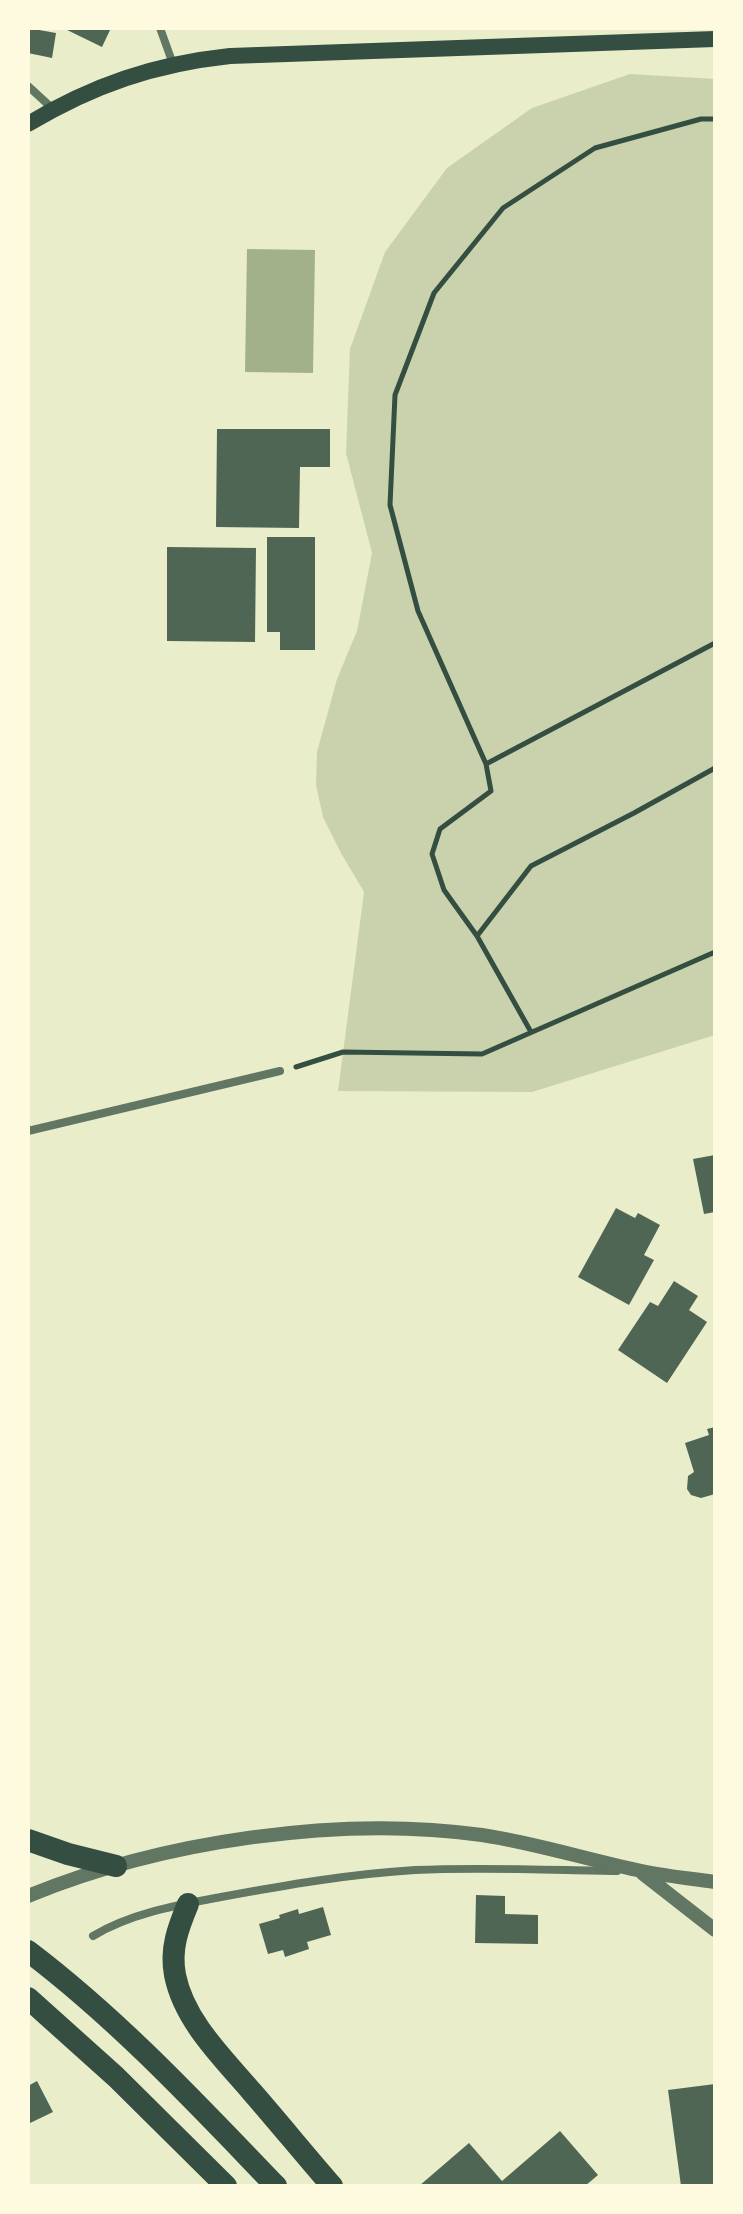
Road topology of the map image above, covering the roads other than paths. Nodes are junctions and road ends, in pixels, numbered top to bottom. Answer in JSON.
{"nodes":[{"id":1,"x":160,"y":28,"type":"edge"},
{"id":2,"x":715,"y":39,"type":"edge"},
{"id":3,"x":173,"y":64,"type":"junction"},
{"id":4,"x":28,"y":86,"type":"edge"},
{"id":5,"x":53,"y":109,"type":"junction"},
{"id":6,"x":28,"y":124,"type":"edge"},
{"id":7,"x":280,"y":1071,"type":"road end"},
{"id":8,"x":28,"y":1131,"type":"edge"},
{"id":9,"x":28,"y":1840,"type":"edge"},
{"id":10,"x":116,"y":1866,"type":"junction"},
{"id":11,"x":638,"y":1871,"type":"junction"},
{"id":12,"x":715,"y":1882,"type":"edge"},
{"id":13,"x":28,"y":1896,"type":"edge"},
{"id":14,"x":188,"y":1904,"type":"junction"},
{"id":15,"x":715,"y":1930,"type":"edge"},
{"id":16,"x":93,"y":1936,"type":"dead end"},
{"id":17,"x":28,"y":1951,"type":"edge"},
{"id":18,"x":28,"y":1998,"type":"edge"},
{"id":19,"x":226,"y":2186,"type":"edge"},
{"id":20,"x":276,"y":2186,"type":"edge"},
{"id":21,"x":332,"y":2186,"type":"edge"}],
"edges":[{"from":1,"to":3,"type":"street"},
{"from":2,"to":3,"type":"main road"},
{"from":3,"to":5,"type":"main road"},
{"from":4,"to":5,"type":"street"},
{"from":5,"to":6,"type":"main road"},
{"from":7,"to":8,"type":"street"},
{"from":9,"to":10,"type":"highway"},
{"from":10,"to":11,"type":"street"},
{"from":10,"to":13,"type":"street"},
{"from":11,"to":12,"type":"street"},
{"from":11,"to":14,"type":"street"},
{"from":11,"to":15,"type":"street"},
{"from":14,"to":16,"type":"street"},
{"from":14,"to":21,"type":"highway"},
{"from":17,"to":20,"type":"highway"},
{"from":18,"to":19,"type":"highway"}]}
